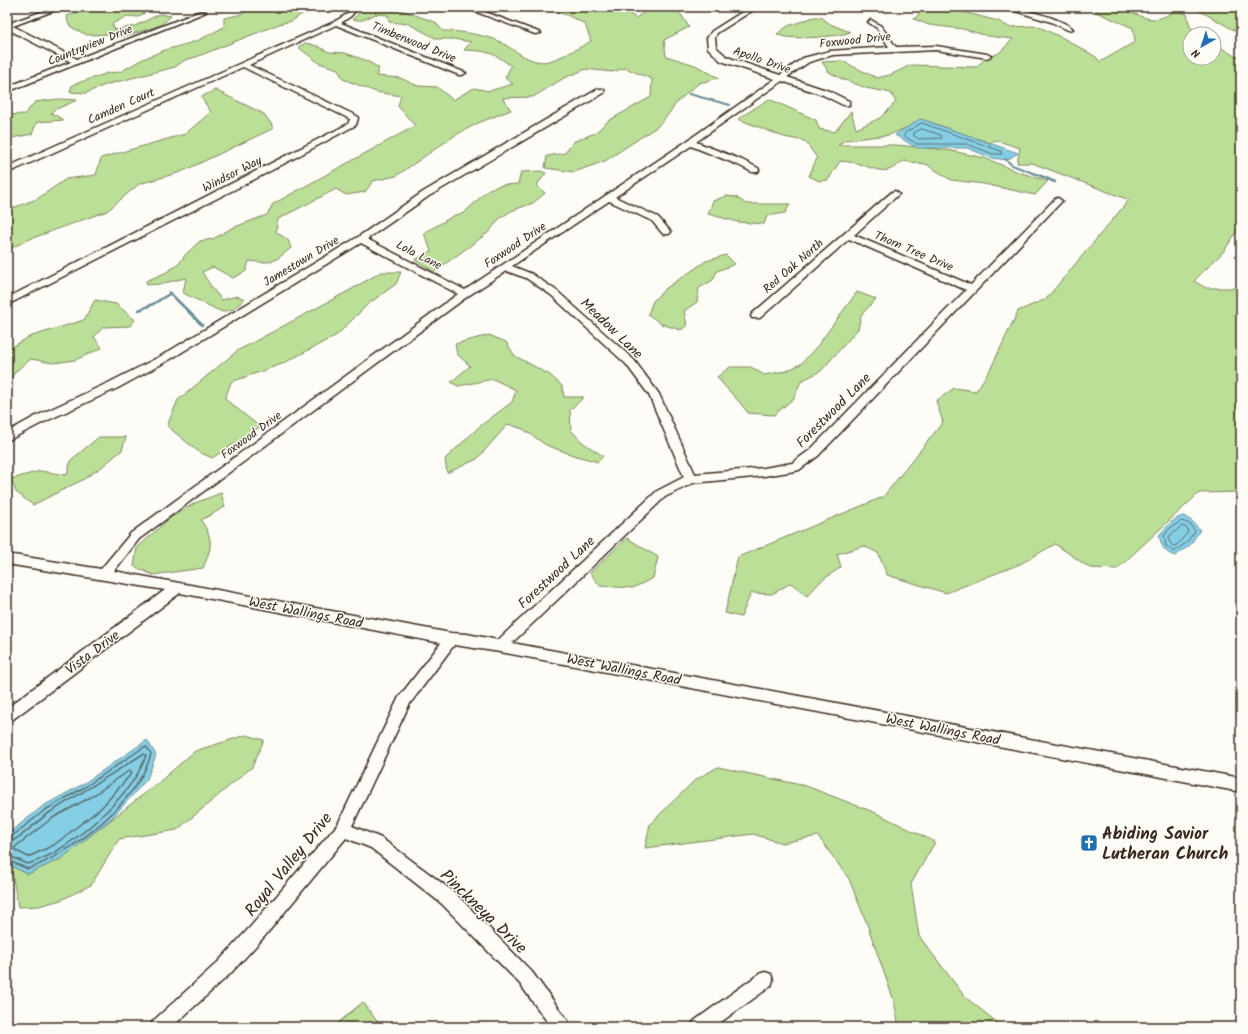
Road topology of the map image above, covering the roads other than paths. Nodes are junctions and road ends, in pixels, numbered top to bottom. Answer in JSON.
{"nodes":[{"id":1,"x":60,"y":7,"type":"edge"},
{"id":2,"x":355,"y":7,"type":"edge"},
{"id":3,"x":466,"y":7,"type":"edge"},
{"id":4,"x":755,"y":7,"type":"edge"},
{"id":5,"x":1005,"y":7,"type":"edge"},
{"id":6,"x":203,"y":12,"type":"dead end"},
{"id":7,"x":871,"y":22,"type":"dead end"},
{"id":8,"x":336,"y":23,"type":"junction"},
{"id":9,"x":8,"y":26,"type":"edge"},
{"id":10,"x":1070,"y":30,"type":"dead end"},
{"id":11,"x":537,"y":33,"type":"dead end"},
{"id":12,"x":894,"y":49,"type":"junction"},
{"id":13,"x":987,"y":56,"type":"dead end"},
{"id":14,"x":77,"y":62,"type":"junction"},
{"id":15,"x":244,"y":65,"type":"junction"},
{"id":16,"x":462,"y":73,"type":"dead end"},
{"id":17,"x":779,"y":78,"type":"junction"},
{"id":18,"x":7,"y":90,"type":"edge"},
{"id":19,"x":601,"y":91,"type":"dead end"},
{"id":20,"x":846,"y":103,"type":"dead end"},
{"id":21,"x":690,"y":143,"type":"junction"},
{"id":22,"x":7,"y":170,"type":"edge"},
{"id":23,"x":754,"y":170,"type":"dead end"},
{"id":24,"x":895,"y":194,"type":"dead end"},
{"id":25,"x":609,"y":198,"type":"junction"},
{"id":26,"x":1058,"y":201,"type":"dead end"},
{"id":27,"x":666,"y":232,"type":"dead end"},
{"id":28,"x":847,"y":235,"type":"junction"},
{"id":29,"x":361,"y":239,"type":"junction"},
{"id":30,"x":506,"y":267,"type":"junction"},
{"id":31,"x":972,"y":289,"type":"junction"},
{"id":32,"x":465,"y":294,"type":"junction"},
{"id":33,"x":7,"y":302,"type":"edge"},
{"id":34,"x":756,"y":316,"type":"dead end"},
{"id":35,"x":7,"y":437,"type":"edge"},
{"id":36,"x":691,"y":480,"type":"junction"},
{"id":37,"x":7,"y":559,"type":"edge"},
{"id":38,"x":103,"y":575,"type":"junction"},
{"id":39,"x":178,"y":588,"type":"junction"},
{"id":40,"x":451,"y":639,"type":"junction"},
{"id":41,"x":500,"y":646,"type":"junction"},
{"id":42,"x":7,"y":716,"type":"edge"},
{"id":43,"x":1241,"y":785,"type":"edge"},
{"id":44,"x":343,"y":829,"type":"junction"},
{"id":45,"x":765,"y":980,"type":"dead end"},
{"id":46,"x":159,"y":1027,"type":"edge"},
{"id":47,"x":562,"y":1027,"type":"edge"},
{"id":48,"x":700,"y":1027,"type":"edge"}],
"edges":[{"from":1,"to":9,"type":"street"},
{"from":2,"to":8,"type":"street","name":"Camden Court"},
{"from":3,"to":11,"type":"street"},
{"from":4,"to":17,"type":"street","name":"Apollo Drive"},
{"from":5,"to":10,"type":"street"},
{"from":6,"to":14,"type":"street","name":"Countryview Drive"},
{"from":7,"to":12,"type":"street"},
{"from":8,"to":15,"type":"street","name":"Camden Court"},
{"from":8,"to":16,"type":"street","name":"Timberwood Drive"},
{"from":9,"to":14,"type":"street"},
{"from":12,"to":13,"type":"street","name":"Foxwood Drive"},
{"from":12,"to":17,"type":"street","name":"Foxwood Drive"},
{"from":14,"to":18,"type":"street","name":"Countryview Drive"},
{"from":15,"to":22,"type":"street","name":"Camden Court"},
{"from":15,"to":33,"type":"street","name":"Windsor Way"},
{"from":17,"to":20,"type":"street","name":"Apollo Drive"},
{"from":17,"to":21,"type":"street","name":"Foxwood Drive"},
{"from":19,"to":29,"type":"street","name":"Jamestown Drive"},
{"from":21,"to":23,"type":"street"},
{"from":21,"to":25,"type":"street","name":"Foxwood Drive"},
{"from":24,"to":28,"type":"street","name":"Red Oak North"},
{"from":25,"to":27,"type":"street"},
{"from":25,"to":30,"type":"street","name":"Foxwood Drive"},
{"from":26,"to":31,"type":"street","name":"Forestwood Lane"},
{"from":28,"to":31,"type":"street","name":"Thorn Tree Drive"},
{"from":28,"to":34,"type":"street","name":"Red Oak North"},
{"from":29,"to":32,"type":"street","name":"Lola Lane"},
{"from":29,"to":35,"type":"street","name":"Jamestown Drive"},
{"from":30,"to":32,"type":"street","name":"Foxwood Drive"},
{"from":30,"to":36,"type":"street","name":"Meadow Lane"},
{"from":31,"to":36,"type":"street","name":"Forestwood Lane"},
{"from":32,"to":38,"type":"street","name":"Foxwood Drive"},
{"from":36,"to":41,"type":"street","name":"Forestwood Lane"},
{"from":37,"to":38,"type":"street","name":"West Wallings Road"},
{"from":38,"to":39,"type":"street","name":"West Wallings Road"},
{"from":39,"to":40,"type":"street","name":"West Wallings Road"},
{"from":39,"to":42,"type":"street","name":"Vista Drive"},
{"from":40,"to":41,"type":"street","name":"West Wallings Road"},
{"from":40,"to":44,"type":"street","name":"Royal Valley Drive"},
{"from":41,"to":43,"type":"street","name":"West Wallings Road"},
{"from":44,"to":46,"type":"street","name":"Royal Valley Drive"},
{"from":44,"to":47,"type":"street","name":"Pinckneya Drive"},
{"from":45,"to":48,"type":"street"}]}
